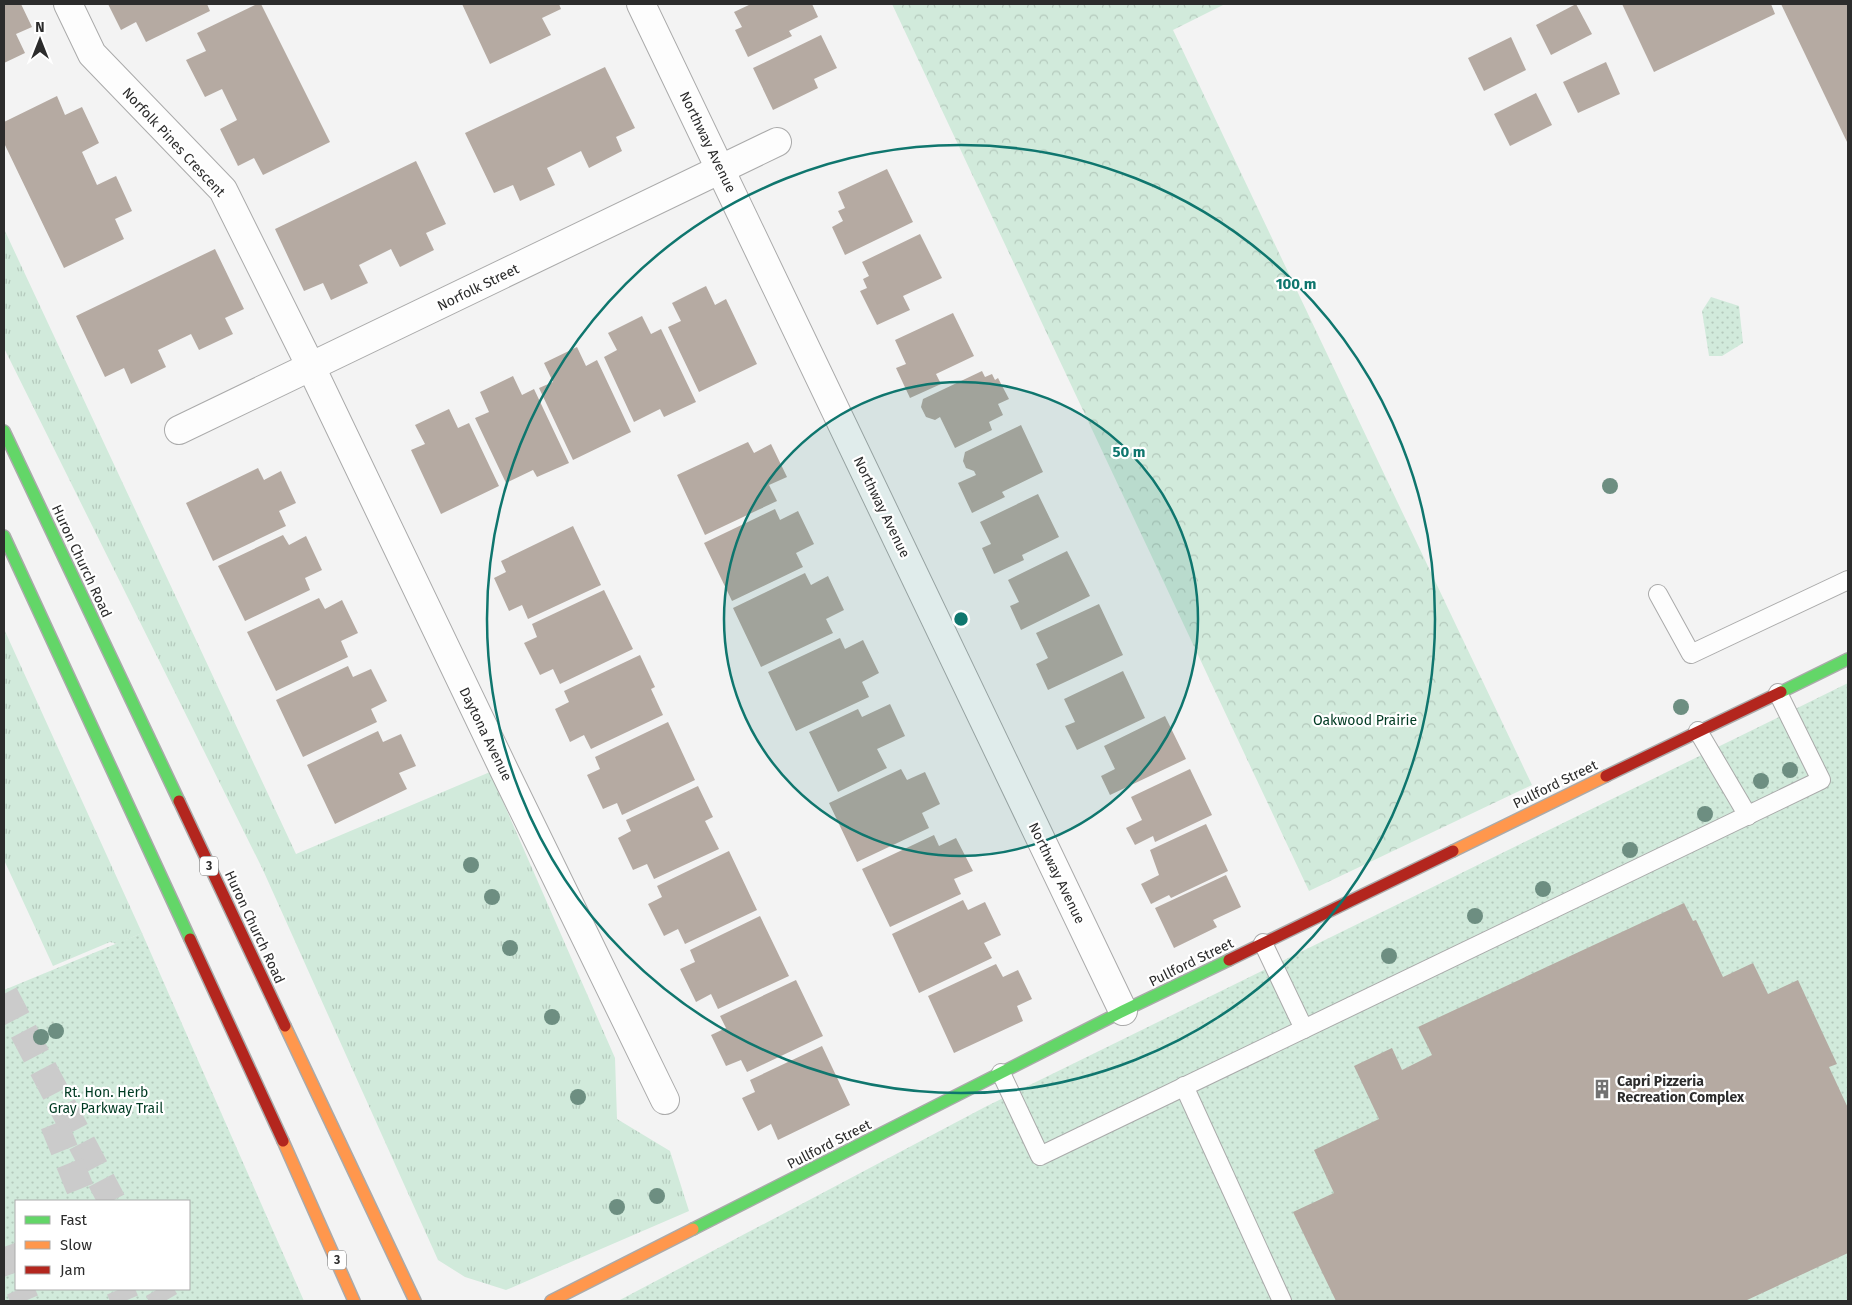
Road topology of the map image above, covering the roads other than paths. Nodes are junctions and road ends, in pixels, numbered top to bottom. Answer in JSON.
{"nodes":[{"id":1,"x":68,"y":4,"type":"edge"},
{"id":2,"x":641,"y":4,"type":"edge"},
{"id":3,"x":777,"y":142,"type":"dead end"},
{"id":4,"x":721,"y":170,"type":"junction"},
{"id":5,"x":311,"y":367,"type":"junction"},
{"id":6,"x":178,"y":430,"type":"dead end"},
{"id":7,"x":4,"y":431,"type":"edge"},
{"id":8,"x":4,"y":536,"type":"edge"},
{"id":9,"x":1848,"y":580,"type":"edge"},
{"id":10,"x":1658,"y":594,"type":"dead end"},
{"id":11,"x":1848,"y":659,"type":"edge"},
{"id":12,"x":1778,"y":693,"type":"junction"},
{"id":13,"x":1698,"y":731,"type":"junction"},
{"id":14,"x":1748,"y":816,"type":"junction"},
{"id":15,"x":1263,"y":943,"type":"junction"},
{"id":16,"x":1123,"y":1011,"type":"junction"},
{"id":17,"x":1304,"y":1029,"type":"junction"},
{"id":18,"x":1001,"y":1073,"type":"junction"},
{"id":19,"x":1184,"y":1086,"type":"junction"},
{"id":20,"x":664,"y":1100,"type":"dead end"},
{"id":21,"x":354,"y":1301,"type":"edge"},
{"id":22,"x":415,"y":1301,"type":"edge"},
{"id":23,"x":551,"y":1301,"type":"edge"},
{"id":24,"x":1282,"y":1301,"type":"edge"}],
"edges":[{"from":1,"to":5,"type":"street","name":"Norfolk Pines Crescent"},
{"from":2,"to":4,"type":"street","name":"Northway Avenue"},
{"from":3,"to":4,"type":"street","name":"Norfolk Street"},
{"from":4,"to":5,"type":"street","name":"Norfolk Street"},
{"from":4,"to":16,"type":"street","name":"Northway Avenue"},
{"from":5,"to":6,"type":"street","name":"Norfolk Street"},
{"from":5,"to":20,"type":"street","name":"Daytona Avenue"},
{"from":7,"to":22,"type":"main road","name":"Huron Church Road","number":"3"},
{"from":8,"to":21,"type":"main road","number":"3"},
{"from":9,"to":10,"type":"lane"},
{"from":11,"to":12,"type":"main road","name":"Pullford Street"},
{"from":12,"to":13,"type":"main road","name":"Pullford Street"},
{"from":12,"to":14,"type":"lane"},
{"from":13,"to":14,"type":"lane"},
{"from":13,"to":15,"type":"main road","name":"Pullford Street"},
{"from":14,"to":17,"type":"lane"},
{"from":15,"to":16,"type":"main road","name":"Pullford Street"},
{"from":15,"to":17,"type":"lane"},
{"from":16,"to":18,"type":"main road","name":"Pullford Street"},
{"from":17,"to":19,"type":"lane"},
{"from":18,"to":19,"type":"lane"},
{"from":18,"to":23,"type":"main road","name":"Pullford Street"},
{"from":19,"to":24,"type":"lane"}]}
